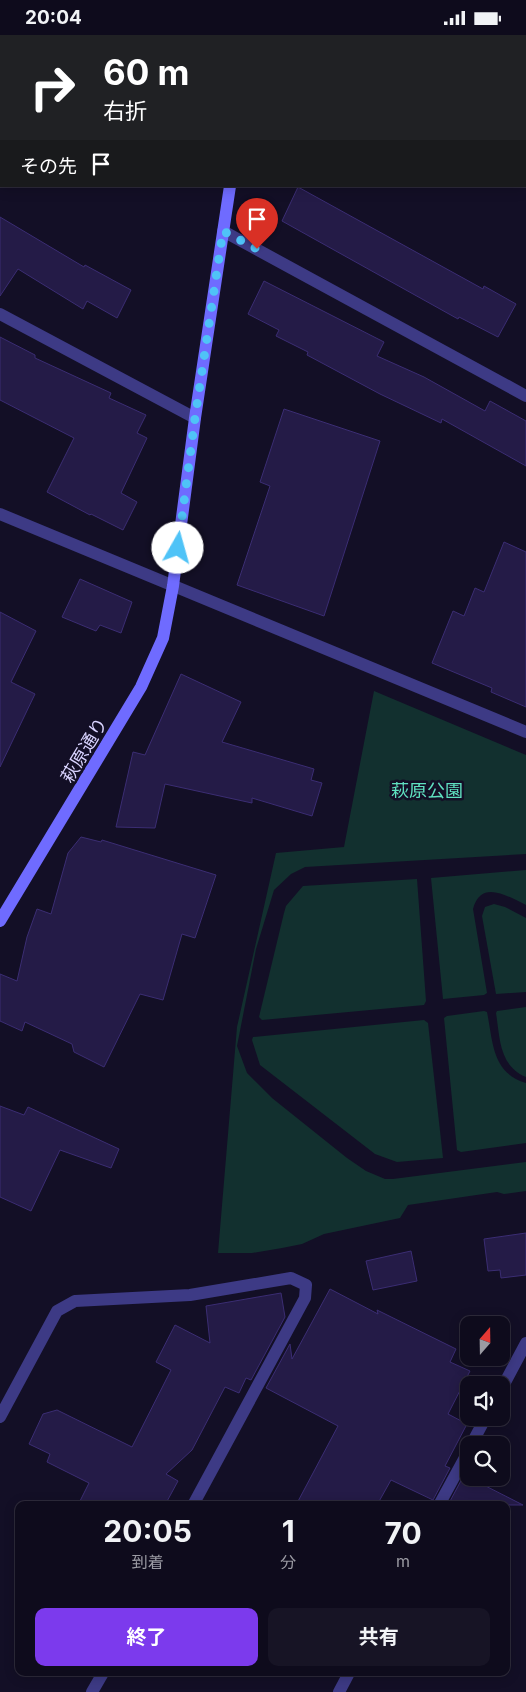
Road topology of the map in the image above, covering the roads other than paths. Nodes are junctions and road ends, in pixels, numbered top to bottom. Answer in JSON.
{"nodes":[{"id":1,"x":230,"y":187,"type":"edge"},
{"id":2,"x":223,"y":231,"type":"junction"},
{"id":3,"x":0,"y":314,"type":"edge"},
{"id":4,"x":526,"y":396,"type":"edge"},
{"id":5,"x":195,"y":418,"type":"junction"},
{"id":6,"x":0,"y":514,"type":"edge"},
{"id":7,"x":173,"y":586,"type":"junction"},
{"id":8,"x":526,"y":732,"type":"edge"},
{"id":9,"x":0,"y":921,"type":"edge"},
{"id":10,"x":526,"y":1343,"type":"edge"},
{"id":11,"x":508,"y":1376,"type":"edge"},
{"id":12,"x":0,"y":1417,"type":"edge"},
{"id":13,"x":460,"y":1466,"type":"edge"},
{"id":14,"x":195,"y":1501,"type":"edge"},
{"id":15,"x":441,"y":1501,"type":"edge"},
{"id":16,"x":100,"y":1676,"type":"edge"},
{"id":17,"x":347,"y":1676,"type":"edge"},
{"id":18,"x":92,"y":1692,"type":"edge"},
{"id":19,"x":339,"y":1692,"type":"edge"}],
"edges":[{"from":1,"to":2,"type":"street","name":"萩原通り"},
{"from":2,"to":4,"type":"street"},
{"from":2,"to":5,"type":"street","name":"萩原通り"},
{"from":3,"to":5,"type":"street"},
{"from":5,"to":7,"type":"street","name":"萩原通り"},
{"from":6,"to":7,"type":"street"},
{"from":7,"to":8,"type":"street"},
{"from":7,"to":9,"type":"street","name":"萩原通り"},
{"from":10,"to":11,"type":"street"},
{"from":12,"to":14,"type":"street"},
{"from":13,"to":15,"type":"street"},
{"from":16,"to":18,"type":"street"},
{"from":17,"to":19,"type":"street"}]}
